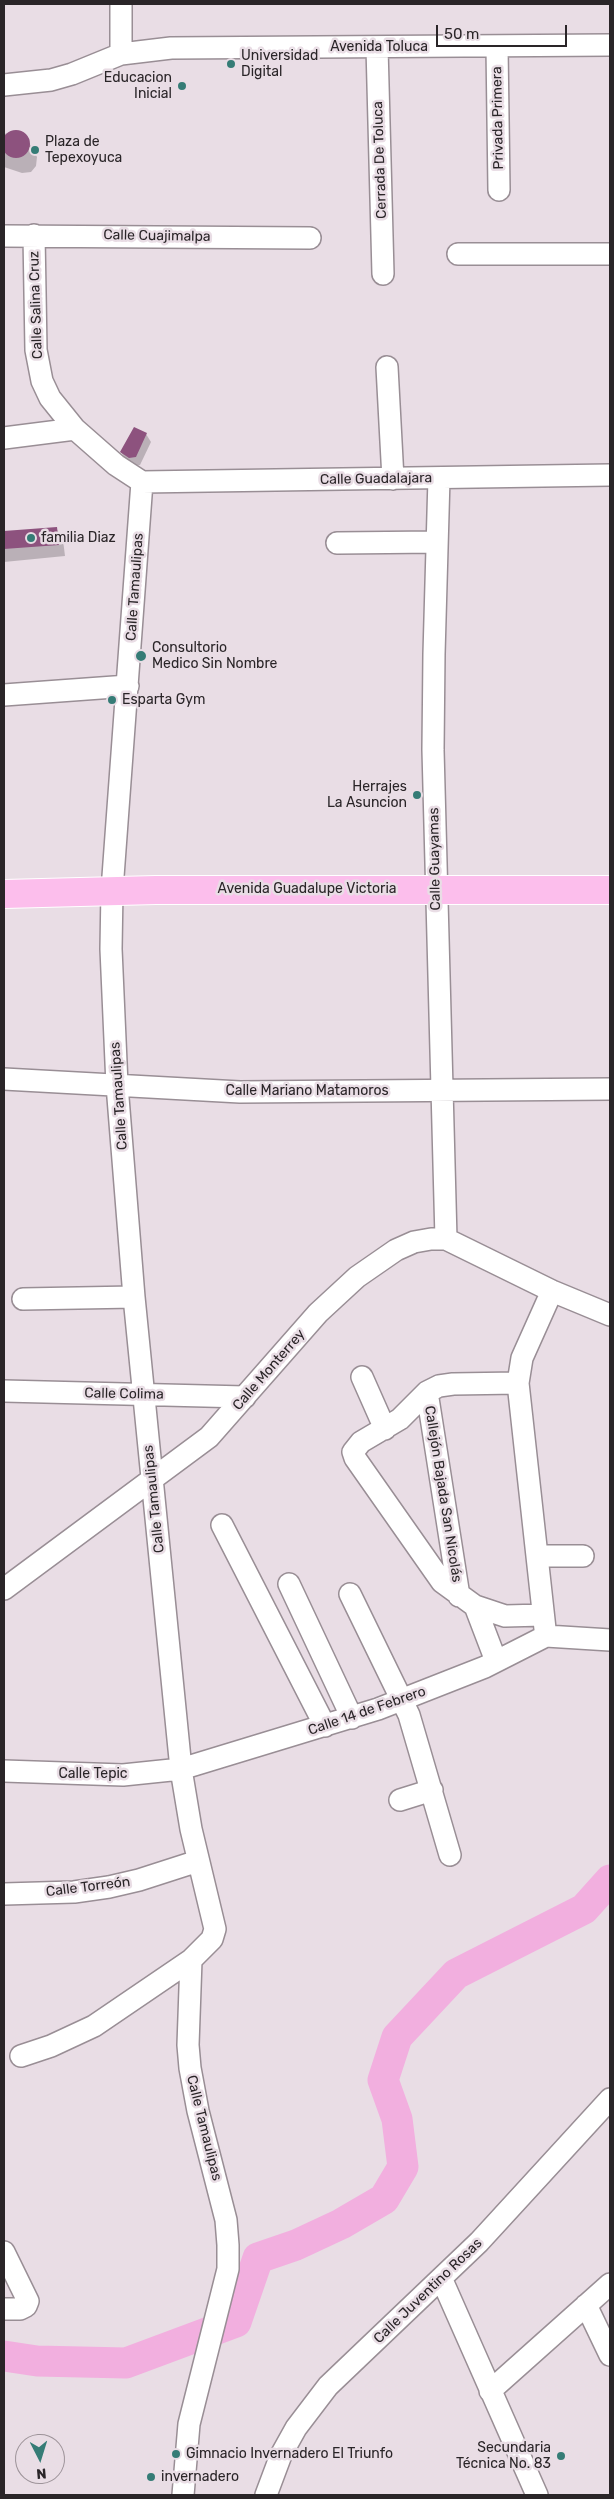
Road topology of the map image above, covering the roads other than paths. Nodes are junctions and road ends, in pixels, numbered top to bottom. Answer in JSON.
{"nodes":[{"id":1,"x":120,"y":4,"type":"edge"},
{"id":2,"x":610,"y":44,"type":"edge"},
{"id":3,"x":377,"y":47,"type":"junction"},
{"id":4,"x":497,"y":47,"type":"junction"},
{"id":5,"x":121,"y":54,"type":"junction"},
{"id":6,"x":4,"y":85,"type":"edge"},
{"id":7,"x":499,"y":190,"type":"dead end"},
{"id":8,"x":34,"y":235,"type":"junction"},
{"id":9,"x":4,"y":236,"type":"edge"},
{"id":10,"x":310,"y":238,"type":"dead end"},
{"id":11,"x":458,"y":254,"type":"dead end"},
{"id":12,"x":610,"y":254,"type":"edge"},
{"id":13,"x":383,"y":274,"type":"dead end"},
{"id":14,"x":386,"y":366,"type":"dead end"},
{"id":15,"x":75,"y":429,"type":"junction"},
{"id":16,"x":4,"y":438,"type":"edge"},
{"id":17,"x":610,"y":475,"type":"edge"},
{"id":18,"x":440,"y":478,"type":"junction"},
{"id":19,"x":393,"y":479,"type":"junction"},
{"id":20,"x":142,"y":482,"type":"junction"},
{"id":21,"x":437,"y":542,"type":"junction"},
{"id":22,"x":337,"y":543,"type":"dead end"},
{"id":23,"x":128,"y":686,"type":"junction"},
{"id":24,"x":4,"y":696,"type":"edge"},
{"id":25,"x":436,"y":888,"type":"junction"},
{"id":26,"x":112,"y":890,"type":"junction"},
{"id":27,"x":610,"y":890,"type":"edge"},
{"id":28,"x":4,"y":894,"type":"edge"},
{"id":29,"x":4,"y":1079,"type":"edge"},
{"id":30,"x":117,"y":1085,"type":"junction"},
{"id":31,"x":610,"y":1089,"type":"edge"},
{"id":32,"x":444,"y":1091,"type":"junction"},
{"id":33,"x":446,"y":1239,"type":"junction"},
{"id":34,"x":552,"y":1291,"type":"junction"},
{"id":35,"x":134,"y":1297,"type":"junction"},
{"id":36,"x":23,"y":1299,"type":"dead end"},
{"id":37,"x":610,"y":1315,"type":"edge"},
{"id":38,"x":362,"y":1377,"type":"dead end"},
{"id":39,"x":518,"y":1383,"type":"junction"},
{"id":40,"x":4,"y":1391,"type":"edge"},
{"id":41,"x":428,"y":1392,"type":"junction"},
{"id":42,"x":144,"y":1394,"type":"junction"},
{"id":43,"x":245,"y":1397,"type":"junction"},
{"id":44,"x":385,"y":1429,"type":"junction"},
{"id":45,"x":152,"y":1482,"type":"junction"},
{"id":46,"x":222,"y":1525,"type":"dead end"},
{"id":47,"x":537,"y":1556,"type":"junction"},
{"id":48,"x":583,"y":1556,"type":"dead end"},
{"id":49,"x":289,"y":1584,"type":"dead end"},
{"id":50,"x":4,"y":1589,"type":"edge"},
{"id":51,"x":350,"y":1594,"type":"dead end"},
{"id":52,"x":467,"y":1601,"type":"junction"},
{"id":53,"x":543,"y":1615,"type":"junction"},
{"id":54,"x":546,"y":1636,"type":"junction"},
{"id":55,"x":610,"y":1640,"type":"edge"},
{"id":56,"x":496,"y":1662,"type":"junction"},
{"id":57,"x":402,"y":1700,"type":"junction"},
{"id":58,"x":352,"y":1718,"type":"junction"},
{"id":59,"x":325,"y":1726,"type":"junction"},
{"id":60,"x":181,"y":1769,"type":"junction"},
{"id":61,"x":4,"y":1771,"type":"edge"},
{"id":62,"x":432,"y":1790,"type":"junction"},
{"id":63,"x":400,"y":1800,"type":"dead end"},
{"id":64,"x":450,"y":1855,"type":"dead end"},
{"id":65,"x":198,"y":1861,"type":"junction"},
{"id":66,"x":4,"y":1894,"type":"edge"},
{"id":67,"x":191,"y":1960,"type":"junction"},
{"id":68,"x":21,"y":2056,"type":"dead end"},
{"id":69,"x":610,"y":2099,"type":"edge"},
{"id":70,"x":610,"y":2125,"type":"edge"},
{"id":71,"x":584,"y":2128,"type":"junction"},
{"id":72,"x":4,"y":2252,"type":"edge"},
{"id":73,"x":442,"y":2280,"type":"junction"},
{"id":74,"x":610,"y":2284,"type":"edge"},
{"id":75,"x":586,"y":2305,"type":"junction"},
{"id":76,"x":12,"y":2309,"type":"edge"},
{"id":77,"x":610,"y":2355,"type":"edge"},
{"id":78,"x":490,"y":2391,"type":"junction"},
{"id":79,"x":183,"y":2495,"type":"edge"},
{"id":80,"x":266,"y":2495,"type":"edge"},
{"id":81,"x":536,"y":2495,"type":"edge"}],
"edges":[{"from":1,"to":5,"type":"street"},
{"from":2,"to":4,"type":"street","name":"Avenida Toluca"},
{"from":3,"to":4,"type":"street","name":"Avenida Toluca"},
{"from":3,"to":5,"type":"street","name":"Avenida Toluca"},
{"from":3,"to":13,"type":"street","name":"Cerrada De Toluca"},
{"from":4,"to":7,"type":"street","name":"Privada Primera"},
{"from":5,"to":6,"type":"street","name":"Avenida Toluca"},
{"from":8,"to":9,"type":"street","name":"Calle Cuajimalpa"},
{"from":8,"to":10,"type":"street","name":"Calle Cuajimalpa"},
{"from":8,"to":15,"type":"street","name":"Calle Salina Cruz"},
{"from":11,"to":12,"type":"street"},
{"from":14,"to":19,"type":"street"},
{"from":15,"to":16,"type":"street"},
{"from":15,"to":20,"type":"street","name":"Calle Salina Cruz"},
{"from":17,"to":18,"type":"street","name":"Calle Guadalajara"},
{"from":18,"to":19,"type":"street","name":"Calle Guadalajara"},
{"from":18,"to":21,"type":"street","name":"Calle Guayamas"},
{"from":19,"to":20,"type":"street","name":"Calle Guadalajara"},
{"from":20,"to":23,"type":"street","name":"Calle Tamaulipas"},
{"from":21,"to":22,"type":"street"},
{"from":21,"to":25,"type":"street","name":"Calle Guayamas"},
{"from":23,"to":24,"type":"street"},
{"from":23,"to":26,"type":"street","name":"Calle Tamaulipas"},
{"from":25,"to":26,"type":"main road","name":"Avenida Guadalupe Victoria"},
{"from":25,"to":27,"type":"main road","name":"Avenida Guadalupe Victoria"},
{"from":25,"to":32,"type":"street","name":"Calle Guayamas"},
{"from":26,"to":28,"type":"main road","name":"Avenida Guadalupe Victoria"},
{"from":26,"to":30,"type":"street","name":"Calle Tamaulipas"},
{"from":29,"to":30,"type":"street","name":"Calle Mariano Matamoros"},
{"from":30,"to":32,"type":"street","name":"Calle Mariano Matamoros"},
{"from":30,"to":35,"type":"street","name":"Calle Tamaulipas"},
{"from":31,"to":32,"type":"street","name":"Calle Mariano Matamoros"},
{"from":32,"to":33,"type":"street","name":"Calle Guayamas"},
{"from":33,"to":34,"type":"street"},
{"from":33,"to":43,"type":"street","name":"Calle Monterrey"},
{"from":34,"to":37,"type":"street"},
{"from":34,"to":39,"type":"street"},
{"from":35,"to":36,"type":"street"},
{"from":35,"to":42,"type":"street","name":"Calle Tamaulipas"},
{"from":38,"to":44,"type":"street"},
{"from":39,"to":41,"type":"street"},
{"from":39,"to":47,"type":"street"},
{"from":40,"to":42,"type":"street","name":"Calle Colima"},
{"from":41,"to":44,"type":"street"},
{"from":41,"to":52,"type":"street","name":"Callejón Bajada San Nicolás"},
{"from":42,"to":43,"type":"street","name":"Calle Colima"},
{"from":42,"to":45,"type":"street","name":"Calle Tamaulipas"},
{"from":43,"to":45,"type":"street","name":"Calle Monterrey"},
{"from":44,"to":52,"type":"street"},
{"from":45,"to":50,"type":"street","name":"Calle Monterrey"},
{"from":45,"to":60,"type":"street","name":"Calle Tamaulipas"},
{"from":46,"to":59,"type":"street"},
{"from":47,"to":48,"type":"street"},
{"from":47,"to":53,"type":"street"},
{"from":49,"to":58,"type":"street"},
{"from":51,"to":57,"type":"street"},
{"from":52,"to":53,"type":"street"},
{"from":52,"to":56,"type":"street","name":"Callejón Bajada San Nicolás"},
{"from":53,"to":54,"type":"street"},
{"from":54,"to":55,"type":"street"},
{"from":54,"to":56,"type":"street","name":"Calle 14 de Febrero"},
{"from":56,"to":57,"type":"street","name":"Calle 14 de Febrero"},
{"from":57,"to":58,"type":"street","name":"Calle 14 de Febrero"},
{"from":57,"to":62,"type":"street"},
{"from":58,"to":59,"type":"street","name":"Calle 14 de Febrero"},
{"from":59,"to":60,"type":"street","name":"Calle 14 de Febrero"},
{"from":60,"to":61,"type":"street","name":"Calle Tepic"},
{"from":60,"to":65,"type":"street","name":"Calle Tamaulipas"},
{"from":62,"to":63,"type":"street"},
{"from":62,"to":64,"type":"street"},
{"from":65,"to":66,"type":"street","name":"Calle Torreón"},
{"from":65,"to":67,"type":"street","name":"Calle Tamaulipas"},
{"from":67,"to":68,"type":"street"},
{"from":67,"to":79,"type":"street","name":"Calle Tamaulipas"},
{"from":69,"to":71,"type":"street","name":"Calle Juventino Rosas"},
{"from":70,"to":71,"type":"street"},
{"from":71,"to":73,"type":"street","name":"Calle Juventino Rosas"},
{"from":72,"to":76,"type":"street"},
{"from":73,"to":78,"type":"street"},
{"from":73,"to":80,"type":"street","name":"Calle Juventino Rosas"},
{"from":74,"to":75,"type":"street"},
{"from":75,"to":77,"type":"street"},
{"from":75,"to":78,"type":"street"},
{"from":78,"to":81,"type":"street"}]}
